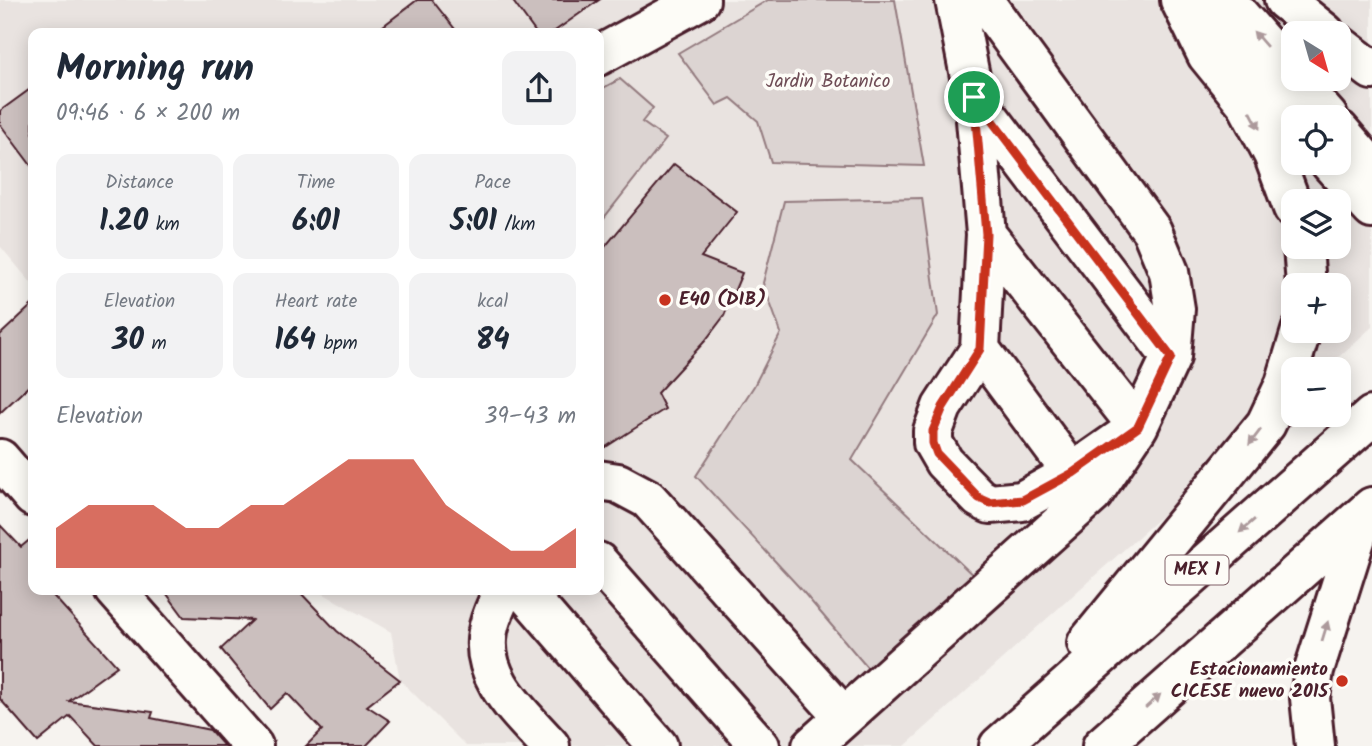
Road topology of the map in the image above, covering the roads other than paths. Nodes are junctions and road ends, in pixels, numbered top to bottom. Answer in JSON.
{"nodes":[{"id":1,"x":700,"y":0,"type":"edge"},
{"id":2,"x":955,"y":0,"type":"edge"},
{"id":3,"x":983,"y":0,"type":"edge"},
{"id":4,"x":1181,"y":0,"type":"edge"},
{"id":5,"x":1187,"y":0,"type":"edge"},
{"id":6,"x":1226,"y":0,"type":"edge"},
{"id":7,"x":1284,"y":0,"type":"edge"},
{"id":8,"x":1310,"y":21,"type":"edge"},
{"id":9,"x":604,"y":53,"type":"edge"},
{"id":10,"x":1351,"y":54,"type":"edge"},
{"id":11,"x":1281,"y":63,"type":"edge"},
{"id":12,"x":1372,"y":71,"type":"edge"},
{"id":13,"x":1305,"y":91,"type":"edge"},
{"id":14,"x":974,"y":97,"type":"junction"},
{"id":15,"x":1318,"y":105,"type":"edge"},
{"id":16,"x":1281,"y":107,"type":"edge"},
{"id":17,"x":1351,"y":144,"type":"edge"},
{"id":18,"x":1372,"y":168,"type":"edge"},
{"id":19,"x":1342,"y":175,"type":"edge"},
{"id":20,"x":1285,"y":189,"type":"edge"},
{"id":21,"x":1372,"y":209,"type":"edge"},
{"id":22,"x":986,"y":234,"type":"junction"},
{"id":23,"x":1298,"y":343,"type":"edge"},
{"id":24,"x":980,"y":349,"type":"junction"},
{"id":25,"x":1171,"y":357,"type":"junction"},
{"id":26,"x":1372,"y":416,"type":"edge"},
{"id":27,"x":1138,"y":427,"type":"junction"},
{"id":28,"x":0,"y":459,"type":"edge"},
{"id":29,"x":1073,"y":473,"type":"junction"},
{"id":30,"x":604,"y":481,"type":"edge"},
{"id":31,"x":28,"y":491,"type":"edge"},
{"id":32,"x":1368,"y":511,"type":"edge"},
{"id":33,"x":604,"y":569,"type":"edge"},
{"id":34,"x":119,"y":595,"type":"edge"},
{"id":35,"x":501,"y":595,"type":"edge"},
{"id":36,"x":527,"y":595,"type":"edge"},
{"id":37,"x":844,"y":718,"type":"junction"},
{"id":38,"x":1011,"y":735,"type":"edge"},
{"id":39,"x":253,"y":746,"type":"edge"},
{"id":40,"x":550,"y":746,"type":"edge"},
{"id":41,"x":658,"y":746,"type":"edge"},
{"id":42,"x":760,"y":746,"type":"edge"},
{"id":43,"x":811,"y":746,"type":"edge"},
{"id":44,"x":1102,"y":746,"type":"edge"},
{"id":45,"x":1315,"y":746,"type":"edge"}],
"edges":[{"from":1,"to":9,"type":"main road"},
{"from":2,"to":14,"type":"main road"},
{"from":3,"to":25,"type":"main road"},
{"from":4,"to":20,"type":"main road","one_way":true},
{"from":5,"to":16,"type":"main road"},
{"from":11,"to":6,"type":"main road","one_way":true},
{"from":7,"to":8,"type":"main road"},
{"from":10,"to":12,"type":"main road"},
{"from":13,"to":15,"type":"main road"},
{"from":14,"to":22,"type":"main road"},
{"from":14,"to":25,"type":"main road"},
{"from":17,"to":18,"type":"main road"},
{"from":19,"to":21,"type":"main road"},
{"from":22,"to":24,"type":"main road"},
{"from":22,"to":27,"type":"main road"},
{"from":23,"to":38,"type":"main road","one_way":true},
{"from":24,"to":29,"type":"main road"},
{"from":24,"to":29,"type":"main road"},
{"from":25,"to":27,"type":"main road"},
{"from":26,"to":38,"type":"main road","number":"MEX 1","one_way":true},
{"from":27,"to":29,"type":"main road"},
{"from":27,"to":37,"type":"main road"},
{"from":28,"to":31,"type":"main road"},
{"from":30,"to":37,"type":"main road"},
{"from":44,"to":32,"type":"main road","one_way":true},
{"from":45,"to":32,"type":"main road","one_way":true},
{"from":33,"to":42,"type":"main road"},
{"from":34,"to":39,"type":"main road"},
{"from":35,"to":40,"type":"main road"},
{"from":36,"to":41,"type":"main road"},
{"from":37,"to":43,"type":"main road"}]}
